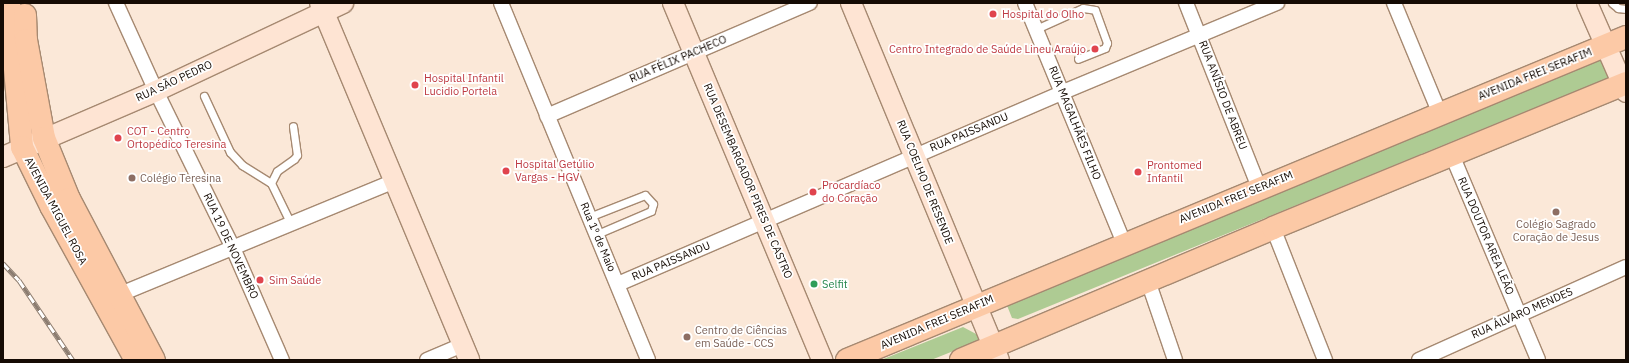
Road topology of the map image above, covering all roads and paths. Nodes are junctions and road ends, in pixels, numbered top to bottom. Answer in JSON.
{"nodes":[{"id":1,"x":9,"y":3,"type":"edge"},
{"id":2,"x":25,"y":3,"type":"edge"},
{"id":3,"x":116,"y":3,"type":"edge"},
{"id":4,"x":343,"y":3,"type":"edge"},
{"id":5,"x":501,"y":3,"type":"edge"},
{"id":6,"x":673,"y":3,"type":"edge"},
{"id":7,"x":810,"y":3,"type":"edge"},
{"id":8,"x":851,"y":3,"type":"edge"},
{"id":9,"x":1026,"y":3,"type":"edge"},
{"id":10,"x":1186,"y":3,"type":"edge"},
{"id":11,"x":1277,"y":3,"type":"edge"},
{"id":12,"x":1394,"y":3,"type":"edge"},
{"id":13,"x":1587,"y":3,"type":"edge"},
{"id":14,"x":1612,"y":3,"type":"edge"},
{"id":15,"x":322,"y":7,"type":"edge"},
{"id":16,"x":1626,"y":9,"type":"edge"},
{"id":17,"x":1036,"y":29,"type":"junction"},
{"id":18,"x":1200,"y":36,"type":"junction"},
{"id":19,"x":1626,"y":37,"type":"edge"},
{"id":20,"x":1606,"y":45,"type":"junction"},
{"id":21,"x":693,"y":52,"type":"junction"},
{"id":22,"x":1078,"y":59,"type":"dead end"},
{"id":23,"x":1625,"y":86,"type":"edge"},
{"id":24,"x":156,"y":90,"type":"junction"},
{"id":25,"x":1063,"y":92,"type":"junction"},
{"id":26,"x":204,"y":96,"type":"dead end"},
{"id":27,"x":1440,"y":114,"type":"junction"},
{"id":28,"x":547,"y":116,"type":"junction"},
{"id":29,"x":293,"y":126,"type":"dead end"},
{"id":30,"x":44,"y":138,"type":"junction"},
{"id":31,"x":10,"y":153,"type":"edge"},
{"id":32,"x":1452,"y":155,"type":"junction"},
{"id":33,"x":914,"y":156,"type":"junction"},
{"id":34,"x":395,"y":181,"type":"junction"},
{"id":35,"x":271,"y":183,"type":"junction"},
{"id":36,"x":1259,"y":187,"type":"junction"},
{"id":37,"x":590,"y":217,"type":"junction"},
{"id":38,"x":766,"y":221,"type":"junction"},
{"id":39,"x":291,"y":224,"type":"junction"},
{"id":40,"x":1273,"y":228,"type":"junction"},
{"id":41,"x":597,"y":234,"type":"junction"},
{"id":42,"x":1124,"y":243,"type":"junction"},
{"id":43,"x":233,"y":248,"type":"junction"},
{"id":44,"x":1626,"y":267,"type":"edge"},
{"id":45,"x":1148,"y":281,"type":"junction"},
{"id":46,"x":618,"y":284,"type":"junction"},
{"id":47,"x":118,"y":295,"type":"junction"},
{"id":48,"x":976,"y":306,"type":"junction"},
{"id":49,"x":1518,"y":313,"type":"junction"},
{"id":50,"x":466,"y":352,"type":"edge"},
{"id":51,"x":996,"y":353,"type":"edge"},
{"id":52,"x":136,"y":360,"type":"edge"},
{"id":53,"x":154,"y":360,"type":"edge"},
{"id":54,"x":282,"y":360,"type":"edge"},
{"id":55,"x":427,"y":360,"type":"edge"},
{"id":56,"x":648,"y":360,"type":"edge"},
{"id":57,"x":822,"y":360,"type":"edge"},
{"id":58,"x":846,"y":360,"type":"edge"},
{"id":59,"x":961,"y":360,"type":"edge"},
{"id":60,"x":1175,"y":360,"type":"edge"},
{"id":61,"x":1325,"y":360,"type":"edge"},
{"id":62,"x":1419,"y":360,"type":"edge"},
{"id":63,"x":1538,"y":360,"type":"edge"}],
"edges":[{"from":1,"to":31,"type":"main road","name":"AVENIDA MIGUEL ROSA"},
{"from":2,"to":30,"type":"main road","name":"AVENIDA MIGUEL ROSA"},
{"from":3,"to":24,"type":"street","name":"RUA 19 DE NOVEMBRO"},
{"from":4,"to":15,"type":"street","name":"RUA SÃO PEDRO"},
{"from":5,"to":28,"type":"street","name":"Rua 1º de Maio"},
{"from":6,"to":21,"type":"street","name":"RUA DESEMBARGADOR PIRES DE CASTRO"},
{"from":7,"to":21,"type":"street","name":"RUA FÉLIX PACHECO"},
{"from":8,"to":33,"type":"street","name":"RUA COELHO DE RESENDE"},
{"from":9,"to":17,"type":"street","name":"RUA MAGALHÃES FILHO"},
{"from":10,"to":18,"type":"street","name":"RUA ANÍSIO DE ABREU"},
{"from":11,"to":18,"type":"street","name":"RUA PAISSANDU"},
{"from":12,"to":27,"type":"street"},
{"from":13,"to":20,"type":"street"},
{"from":14,"to":16,"type":"lane"},
{"from":15,"to":24,"type":"street","name":"RUA SÃO PEDRO"},
{"from":15,"to":34,"type":"street"},
{"from":17,"to":22,"type":"lane"},
{"from":17,"to":25,"type":"street","name":"RUA MAGALHÃES FILHO"},
{"from":18,"to":25,"type":"street","name":"RUA PAISSANDU"},
{"from":18,"to":36,"type":"street","name":"RUA ANÍSIO DE ABREU"},
{"from":19,"to":20,"type":"main road","name":"AVENIDA FREI SERAFIM"},
{"from":20,"to":23,"type":"street"},
{"from":20,"to":27,"type":"main road","name":"AVENIDA FREI SERAFIM"},
{"from":21,"to":28,"type":"street","name":"RUA FÉLIX PACHECO"},
{"from":21,"to":38,"type":"street","name":"RUA DESEMBARGADOR PIRES DE CASTRO"},
{"from":23,"to":32,"type":"main road"},
{"from":24,"to":30,"type":"street","name":"RUA SÃO PEDRO"},
{"from":24,"to":43,"type":"street","name":"RUA 19 DE NOVEMBRO"},
{"from":25,"to":33,"type":"street","name":"RUA PAISSANDU"},
{"from":25,"to":42,"type":"street","name":"RUA MAGALHÃES FILHO"},
{"from":26,"to":35,"type":"lane"},
{"from":27,"to":36,"type":"main road","name":"AVENIDA FREI SERAFIM"},
{"from":28,"to":37,"type":"street","name":"Rua 1º de Maio"},
{"from":29,"to":35,"type":"lane"},
{"from":30,"to":31,"type":"street","name":"RUA SÃO PEDRO"},
{"from":30,"to":47,"type":"main road","name":"AVENIDA MIGUEL ROSA"},
{"from":31,"to":52,"type":"main road","name":"AVENIDA MIGUEL ROSA"},
{"from":32,"to":40,"type":"main road"},
{"from":32,"to":49,"type":"street","name":"RUA DOUTOR AREA LEÃO"},
{"from":33,"to":38,"type":"street","name":"RUA PAISSANDU"},
{"from":33,"to":48,"type":"street","name":"RUA COELHO DE RESENDE"},
{"from":34,"to":39,"type":"street"},
{"from":34,"to":50,"type":"street"},
{"from":35,"to":39,"type":"lane"},
{"from":36,"to":42,"type":"main road","name":"AVENIDA FREI SERAFIM"},
{"from":37,"to":41,"type":"street","name":"Rua 1º de Maio"},
{"from":37,"to":41,"type":"lane"},
{"from":38,"to":46,"type":"street","name":"RUA PAISSANDU"},
{"from":38,"to":57,"type":"street","name":"RUA DESEMBARGADOR PIRES DE CASTRO"},
{"from":39,"to":43,"type":"street"},
{"from":40,"to":45,"type":"main road"},
{"from":40,"to":61,"type":"street"},
{"from":41,"to":46,"type":"street","name":"Rua 1º de Maio"},
{"from":42,"to":48,"type":"main road","name":"AVENIDA FREI SERAFIM"},
{"from":43,"to":47,"type":"street"},
{"from":43,"to":54,"type":"street","name":"RUA 19 DE NOVEMBRO"},
{"from":44,"to":49,"type":"street","name":"RUA ÁLVARO MENDES"},
{"from":45,"to":51,"type":"main road"},
{"from":45,"to":60,"type":"street"},
{"from":46,"to":56,"type":"street","name":"Rua 1º de Maio"},
{"from":47,"to":53,"type":"main road","name":"AVENIDA MIGUEL ROSA"},
{"from":48,"to":51,"type":"street","name":"RUA COELHO DE RESENDE"},
{"from":48,"to":58,"type":"main road","name":"AVENIDA FREI SERAFIM"},
{"from":49,"to":62,"type":"street","name":"RUA ÁLVARO MENDES"},
{"from":49,"to":63,"type":"street","name":"RUA DOUTOR AREA LEÃO"},
{"from":50,"to":55,"type":"street"},
{"from":51,"to":59,"type":"main road"}]}
